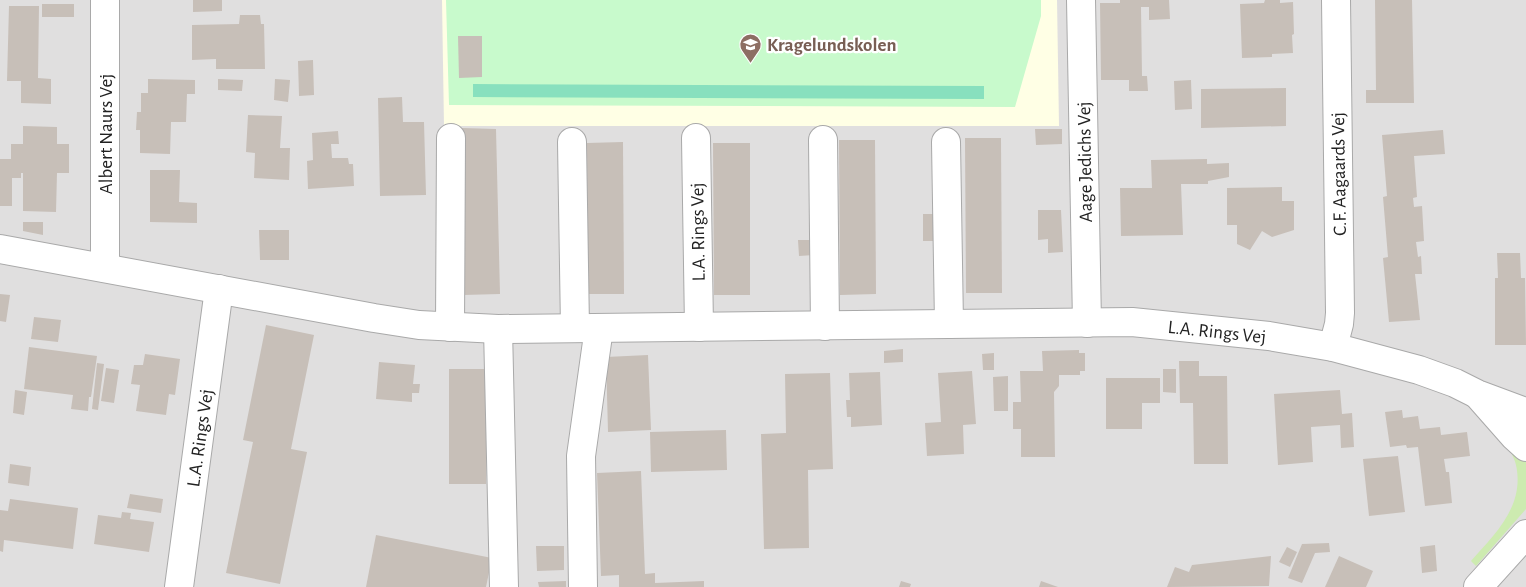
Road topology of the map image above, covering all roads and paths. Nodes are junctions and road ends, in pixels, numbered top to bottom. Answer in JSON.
{"nodes":[{"id":1,"x":105,"y":0,"type":"edge"},
{"id":2,"x":1081,"y":0,"type":"edge"},
{"id":3,"x":1336,"y":0,"type":"edge"},
{"id":4,"x":451,"y":138,"type":"dead end"},
{"id":5,"x":696,"y":138,"type":"dead end"},
{"id":6,"x":823,"y":140,"type":"dead end"},
{"id":7,"x":572,"y":142,"type":"dead end"},
{"id":8,"x":946,"y":142,"type":"dead end"},
{"id":9,"x":0,"y":248,"type":"edge"},
{"id":10,"x":105,"y":268,"type":"junction"},
{"id":11,"x":219,"y":289,"type":"junction"},
{"id":12,"x":1087,"y":323,"type":"junction"},
{"id":13,"x":949,"y":324,"type":"junction"},
{"id":14,"x":825,"y":326,"type":"junction"},
{"id":15,"x":450,"y":327,"type":"junction"},
{"id":16,"x":699,"y":327,"type":"junction"},
{"id":17,"x":587,"y":328,"type":"junction"},
{"id":18,"x":498,"y":329,"type":"junction"},
{"id":19,"x":1333,"y":347,"type":"junction"},
{"id":20,"x":1477,"y":394,"type":"junction"},
{"id":21,"x":1526,"y":415,"type":"edge"},
{"id":22,"x":1526,"y":447,"type":"edge"},
{"id":23,"x":1524,"y":540,"type":"edge"},
{"id":24,"x":1526,"y":570,"type":"edge"},
{"id":25,"x":179,"y":587,"type":"edge"},
{"id":26,"x":504,"y":587,"type":"edge"},
{"id":27,"x":583,"y":587,"type":"edge"},
{"id":28,"x":1478,"y":587,"type":"edge"}],
"edges":[{"from":1,"to":10,"type":"street","name":"Albert Naurs Vej"},
{"from":2,"to":12,"type":"street","name":"Aage Jedichs Vej"},
{"from":3,"to":19,"type":"street","name":"C.F. Aagaards Vej"},
{"from":4,"to":15,"type":"street"},
{"from":5,"to":16,"type":"street","name":"L.A. Rings Vej"},
{"from":6,"to":14,"type":"street"},
{"from":7,"to":17,"type":"street"},
{"from":8,"to":13,"type":"street"},
{"from":9,"to":10,"type":"street","name":"L.A. Rings Vej"},
{"from":10,"to":11,"type":"street","name":"L.A. Rings Vej"},
{"from":11,"to":15,"type":"street","name":"L.A. Rings Vej"},
{"from":11,"to":25,"type":"street","name":"L.A. Rings Vej"},
{"from":12,"to":13,"type":"street","name":"L.A. Rings Vej"},
{"from":12,"to":19,"type":"street","name":"L.A. Rings Vej"},
{"from":13,"to":14,"type":"street","name":"L.A. Rings Vej"},
{"from":14,"to":16,"type":"street","name":"L.A. Rings Vej"},
{"from":15,"to":18,"type":"street","name":"L.A. Rings Vej"},
{"from":16,"to":17,"type":"street","name":"L.A. Rings Vej"},
{"from":17,"to":18,"type":"street","name":"L.A. Rings Vej"},
{"from":17,"to":27,"type":"street"},
{"from":18,"to":26,"type":"street"},
{"from":19,"to":20,"type":"street","name":"L.A. Rings Vej"},
{"from":20,"to":21,"type":"street","name":"L.A. Rings Vej"},
{"from":20,"to":22,"type":"street","name":"L.A. Rings Vej"},
{"from":23,"to":24,"type":"street"},
{"from":23,"to":28,"type":"street"}]}
